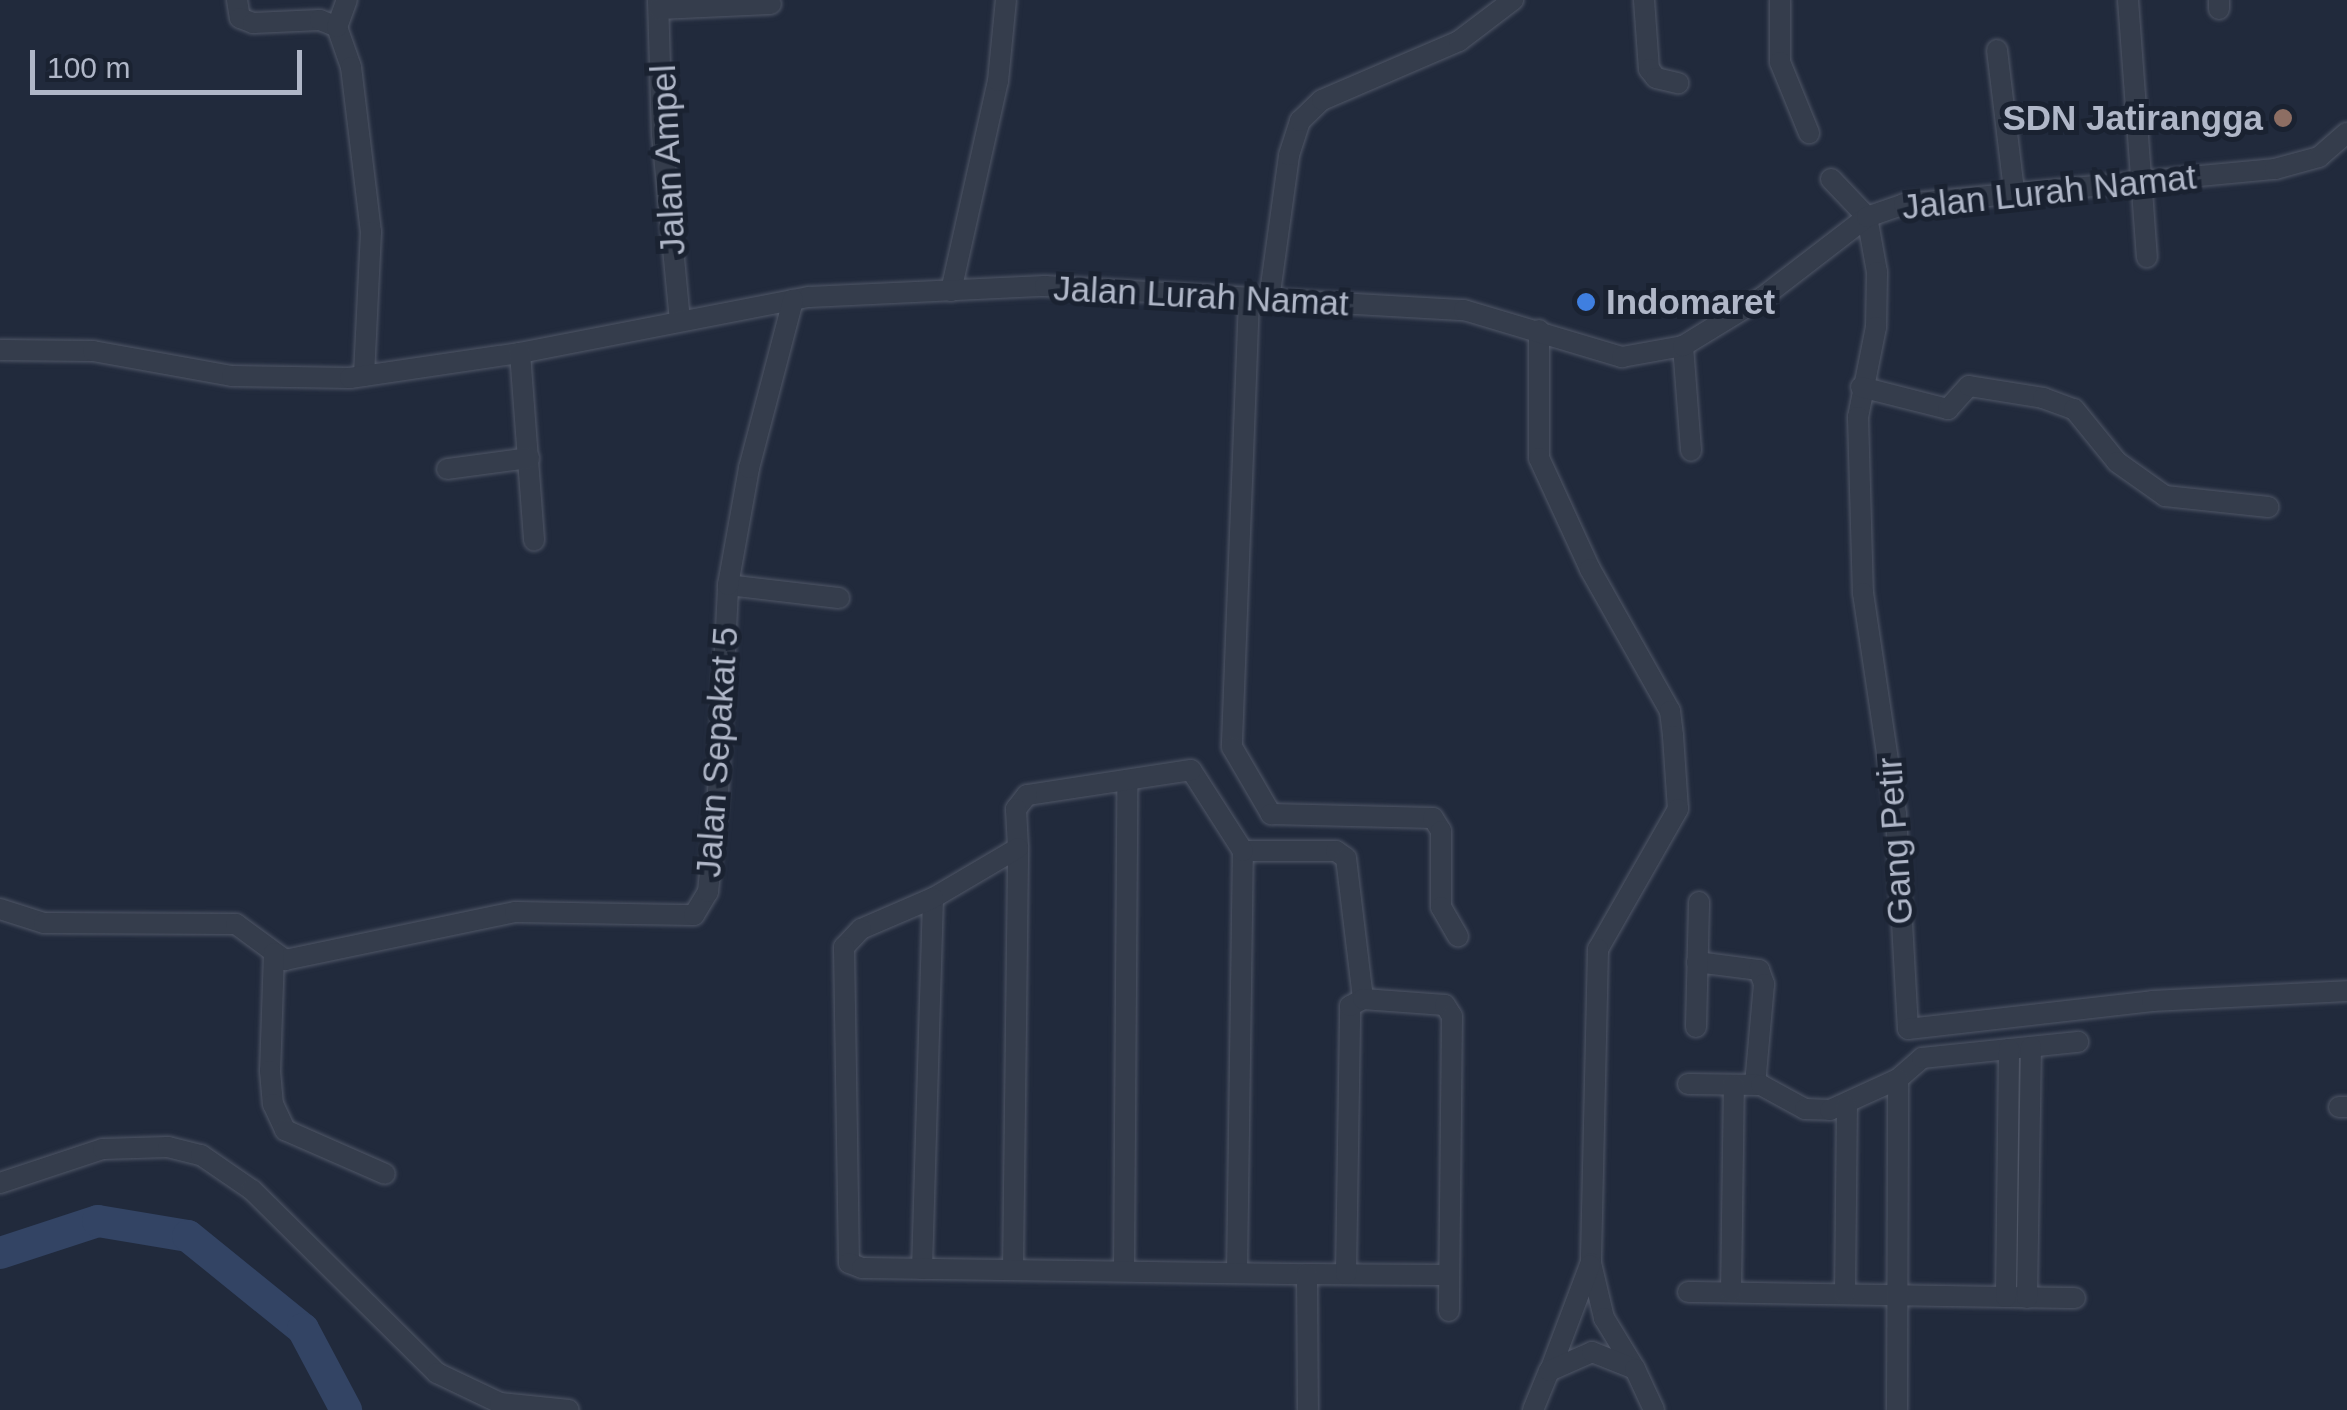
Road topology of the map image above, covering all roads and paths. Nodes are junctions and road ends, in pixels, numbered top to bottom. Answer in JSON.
{"nodes":[{"id":1,"x":236,"y":0,"type":"edge"},
{"id":2,"x":347,"y":0,"type":"edge"},
{"id":3,"x":1006,"y":0,"type":"edge"},
{"id":4,"x":1644,"y":0,"type":"edge"},
{"id":5,"x":1780,"y":0,"type":"edge"},
{"id":6,"x":2128,"y":0,"type":"edge"},
{"id":7,"x":1504,"y":3,"type":"edge"},
{"id":8,"x":658,"y":4,"type":"edge"},
{"id":9,"x":771,"y":4,"type":"dead end"},
{"id":10,"x":337,"y":27,"type":"junction"},
{"id":11,"x":1997,"y":50,"type":"dead end"},
{"id":12,"x":1678,"y":83,"type":"dead end"},
{"id":13,"x":1809,"y":134,"type":"dead end"},
{"id":14,"x":2345,"y":142,"type":"edge"},
{"id":15,"x":1830,"y":180,"type":"dead end"},
{"id":16,"x":2144,"y":180,"type":"junction"},
{"id":17,"x":2014,"y":190,"type":"junction"},
{"id":18,"x":1867,"y":216,"type":"junction"},
{"id":19,"x":2147,"y":257,"type":"dead end"},
{"id":20,"x":952,"y":291,"type":"junction"},
{"id":21,"x":792,"y":300,"type":"junction"},
{"id":22,"x":1259,"y":300,"type":"junction"},
{"id":23,"x":680,"y":320,"type":"junction"},
{"id":24,"x":1539,"y":330,"type":"junction"},
{"id":25,"x":1683,"y":346,"type":"junction"},
{"id":26,"x":0,"y":350,"type":"edge"},
{"id":27,"x":520,"y":353,"type":"junction"},
{"id":28,"x":364,"y":376,"type":"junction"},
{"id":29,"x":1861,"y":388,"type":"junction"},
{"id":30,"x":1691,"y":452,"type":"dead end"},
{"id":31,"x":529,"y":458,"type":"junction"},
{"id":32,"x":447,"y":470,"type":"dead end"},
{"id":33,"x":2268,"y":507,"type":"dead end"},
{"id":34,"x":534,"y":540,"type":"dead end"},
{"id":35,"x":728,"y":585,"type":"junction"},
{"id":36,"x":839,"y":598,"type":"dead end"},
{"id":37,"x":1127,"y":780,"type":"junction"},
{"id":38,"x":1018,"y":848,"type":"junction"},
{"id":39,"x":1243,"y":851,"type":"junction"},
{"id":40,"x":933,"y":898,"type":"junction"},
{"id":41,"x":1699,"y":902,"type":"dead end"},
{"id":42,"x":0,"y":909,"type":"edge"},
{"id":43,"x":1458,"y":936,"type":"dead end"},
{"id":44,"x":274,"y":954,"type":"junction"},
{"id":45,"x":1698,"y":962,"type":"junction"},
{"id":46,"x":2347,"y":991,"type":"edge"},
{"id":47,"x":1363,"y":999,"type":"junction"},
{"id":48,"x":1696,"y":1027,"type":"dead end"},
{"id":49,"x":2078,"y":1042,"type":"dead end"},
{"id":50,"x":2031,"y":1047,"type":"junction"},
{"id":51,"x":2009,"y":1049,"type":"junction"},
{"id":52,"x":1898,"y":1079,"type":"junction"},
{"id":53,"x":1688,"y":1084,"type":"dead end"},
{"id":54,"x":1745,"y":1085,"type":"junction"},
{"id":55,"x":1848,"y":1106,"type":"junction"},
{"id":56,"x":2007,"y":1170,"type":"junction"},
{"id":57,"x":2029,"y":1170,"type":"junction"},
{"id":58,"x":384,"y":1174,"type":"dead end"},
{"id":59,"x":0,"y":1183,"type":"edge"},
{"id":60,"x":1591,"y":1263,"type":"junction"},
{"id":61,"x":922,"y":1269,"type":"junction"},
{"id":62,"x":1013,"y":1270,"type":"junction"},
{"id":63,"x":1124,"y":1271,"type":"junction"},
{"id":64,"x":1237,"y":1273,"type":"junction"},
{"id":65,"x":1307,"y":1274,"type":"junction"},
{"id":66,"x":1346,"y":1274,"type":"junction"},
{"id":67,"x":1449,"y":1275,"type":"junction"},
{"id":68,"x":1688,"y":1292,"type":"dead end"},
{"id":69,"x":1731,"y":1292,"type":"junction"},
{"id":70,"x":1845,"y":1294,"type":"junction"},
{"id":71,"x":1898,"y":1295,"type":"junction"},
{"id":72,"x":2016,"y":1297,"type":"junction"},
{"id":73,"x":2075,"y":1298,"type":"dead end"},
{"id":74,"x":1449,"y":1311,"type":"dead end"},
{"id":75,"x":1635,"y":1369,"type":"junction"},
{"id":76,"x":1549,"y":1371,"type":"junction"},
{"id":77,"x":570,"y":1410,"type":"edge"},
{"id":78,"x":1308,"y":1410,"type":"edge"},
{"id":79,"x":1533,"y":1410,"type":"edge"},
{"id":80,"x":1654,"y":1410,"type":"edge"},
{"id":81,"x":1897,"y":1410,"type":"edge"}],
"edges":[{"from":1,"to":10,"type":"street"},
{"from":2,"to":10,"type":"street"},
{"from":3,"to":20,"type":"street"},
{"from":4,"to":12,"type":"street"},
{"from":5,"to":13,"type":"street"},
{"from":6,"to":16,"type":"street"},
{"from":7,"to":22,"type":"street"},
{"from":8,"to":9,"type":"street"},
{"from":8,"to":23,"type":"street","name":"Jalan Ampel"},
{"from":10,"to":28,"type":"street"},
{"from":11,"to":17,"type":"street"},
{"from":14,"to":16,"type":"street","name":"Jalan Lurah Namat"},
{"from":15,"to":18,"type":"street"},
{"from":16,"to":17,"type":"street","name":"Jalan Lurah Namat"},
{"from":16,"to":19,"type":"street"},
{"from":17,"to":18,"type":"street","name":"Jalan Lurah Namat"},
{"from":18,"to":25,"type":"street","name":"Jalan Lurah Namat"},
{"from":18,"to":29,"type":"street","name":"Gang Petir"},
{"from":20,"to":21,"type":"street","name":"Jalan Lurah Namat"},
{"from":20,"to":22,"type":"street","name":"Jalan Lurah Namat"},
{"from":21,"to":23,"type":"street","name":"Jalan Lurah Namat"},
{"from":21,"to":35,"type":"street","name":"Jalan Sepakat 5"},
{"from":22,"to":24,"type":"street","name":"Jalan Lurah Namat"},
{"from":22,"to":43,"type":"street"},
{"from":23,"to":27,"type":"street","name":"Jalan Lurah Namat"},
{"from":24,"to":25,"type":"street","name":"Jalan Lurah Namat"},
{"from":24,"to":60,"type":"street"},
{"from":25,"to":30,"type":"street"},
{"from":26,"to":28,"type":"street","name":"Jalan Lurah Namat"},
{"from":27,"to":28,"type":"street","name":"Jalan Lurah Namat"},
{"from":27,"to":31,"type":"street"},
{"from":29,"to":33,"type":"street"},
{"from":29,"to":46,"type":"street","name":"Gang Petir"},
{"from":31,"to":32,"type":"street"},
{"from":31,"to":34,"type":"street"},
{"from":35,"to":36,"type":"street"},
{"from":35,"to":44,"type":"street","name":"Jalan Sepakat 5"},
{"from":37,"to":38,"type":"street"},
{"from":37,"to":39,"type":"street"},
{"from":37,"to":63,"type":"street"},
{"from":38,"to":40,"type":"street"},
{"from":38,"to":62,"type":"street"},
{"from":39,"to":47,"type":"street"},
{"from":39,"to":64,"type":"street"},
{"from":40,"to":61,"type":"street"},
{"from":40,"to":61,"type":"street"},
{"from":41,"to":45,"type":"street"},
{"from":42,"to":44,"type":"street"},
{"from":44,"to":58,"type":"street"},
{"from":45,"to":48,"type":"street"},
{"from":45,"to":54,"type":"street"},
{"from":47,"to":66,"type":"street"},
{"from":47,"to":67,"type":"street"},
{"from":49,"to":50,"type":"street"},
{"from":50,"to":51,"type":"street"},
{"from":50,"to":57,"type":"street"},
{"from":51,"to":52,"type":"street"},
{"from":51,"to":56,"type":"street"},
{"from":52,"to":55,"type":"street"},
{"from":52,"to":71,"type":"street"},
{"from":53,"to":54,"type":"street"},
{"from":54,"to":55,"type":"street"},
{"from":54,"to":69,"type":"street"},
{"from":55,"to":70,"type":"street"},
{"from":56,"to":57,"type":"street"},
{"from":56,"to":72,"type":"street"},
{"from":57,"to":72,"type":"street"},
{"from":59,"to":77,"type":"street"},
{"from":60,"to":75,"type":"street"},
{"from":60,"to":76,"type":"street"},
{"from":61,"to":62,"type":"street"},
{"from":62,"to":63,"type":"street"},
{"from":63,"to":64,"type":"street"},
{"from":64,"to":65,"type":"street"},
{"from":65,"to":66,"type":"street"},
{"from":65,"to":78,"type":"street"},
{"from":66,"to":67,"type":"street"},
{"from":67,"to":74,"type":"street"},
{"from":68,"to":69,"type":"street"},
{"from":69,"to":70,"type":"street"},
{"from":70,"to":71,"type":"street"},
{"from":71,"to":72,"type":"street"},
{"from":71,"to":81,"type":"street"},
{"from":72,"to":73,"type":"street"},
{"from":75,"to":76,"type":"street"},
{"from":75,"to":80,"type":"street"},
{"from":76,"to":79,"type":"street"}]}
